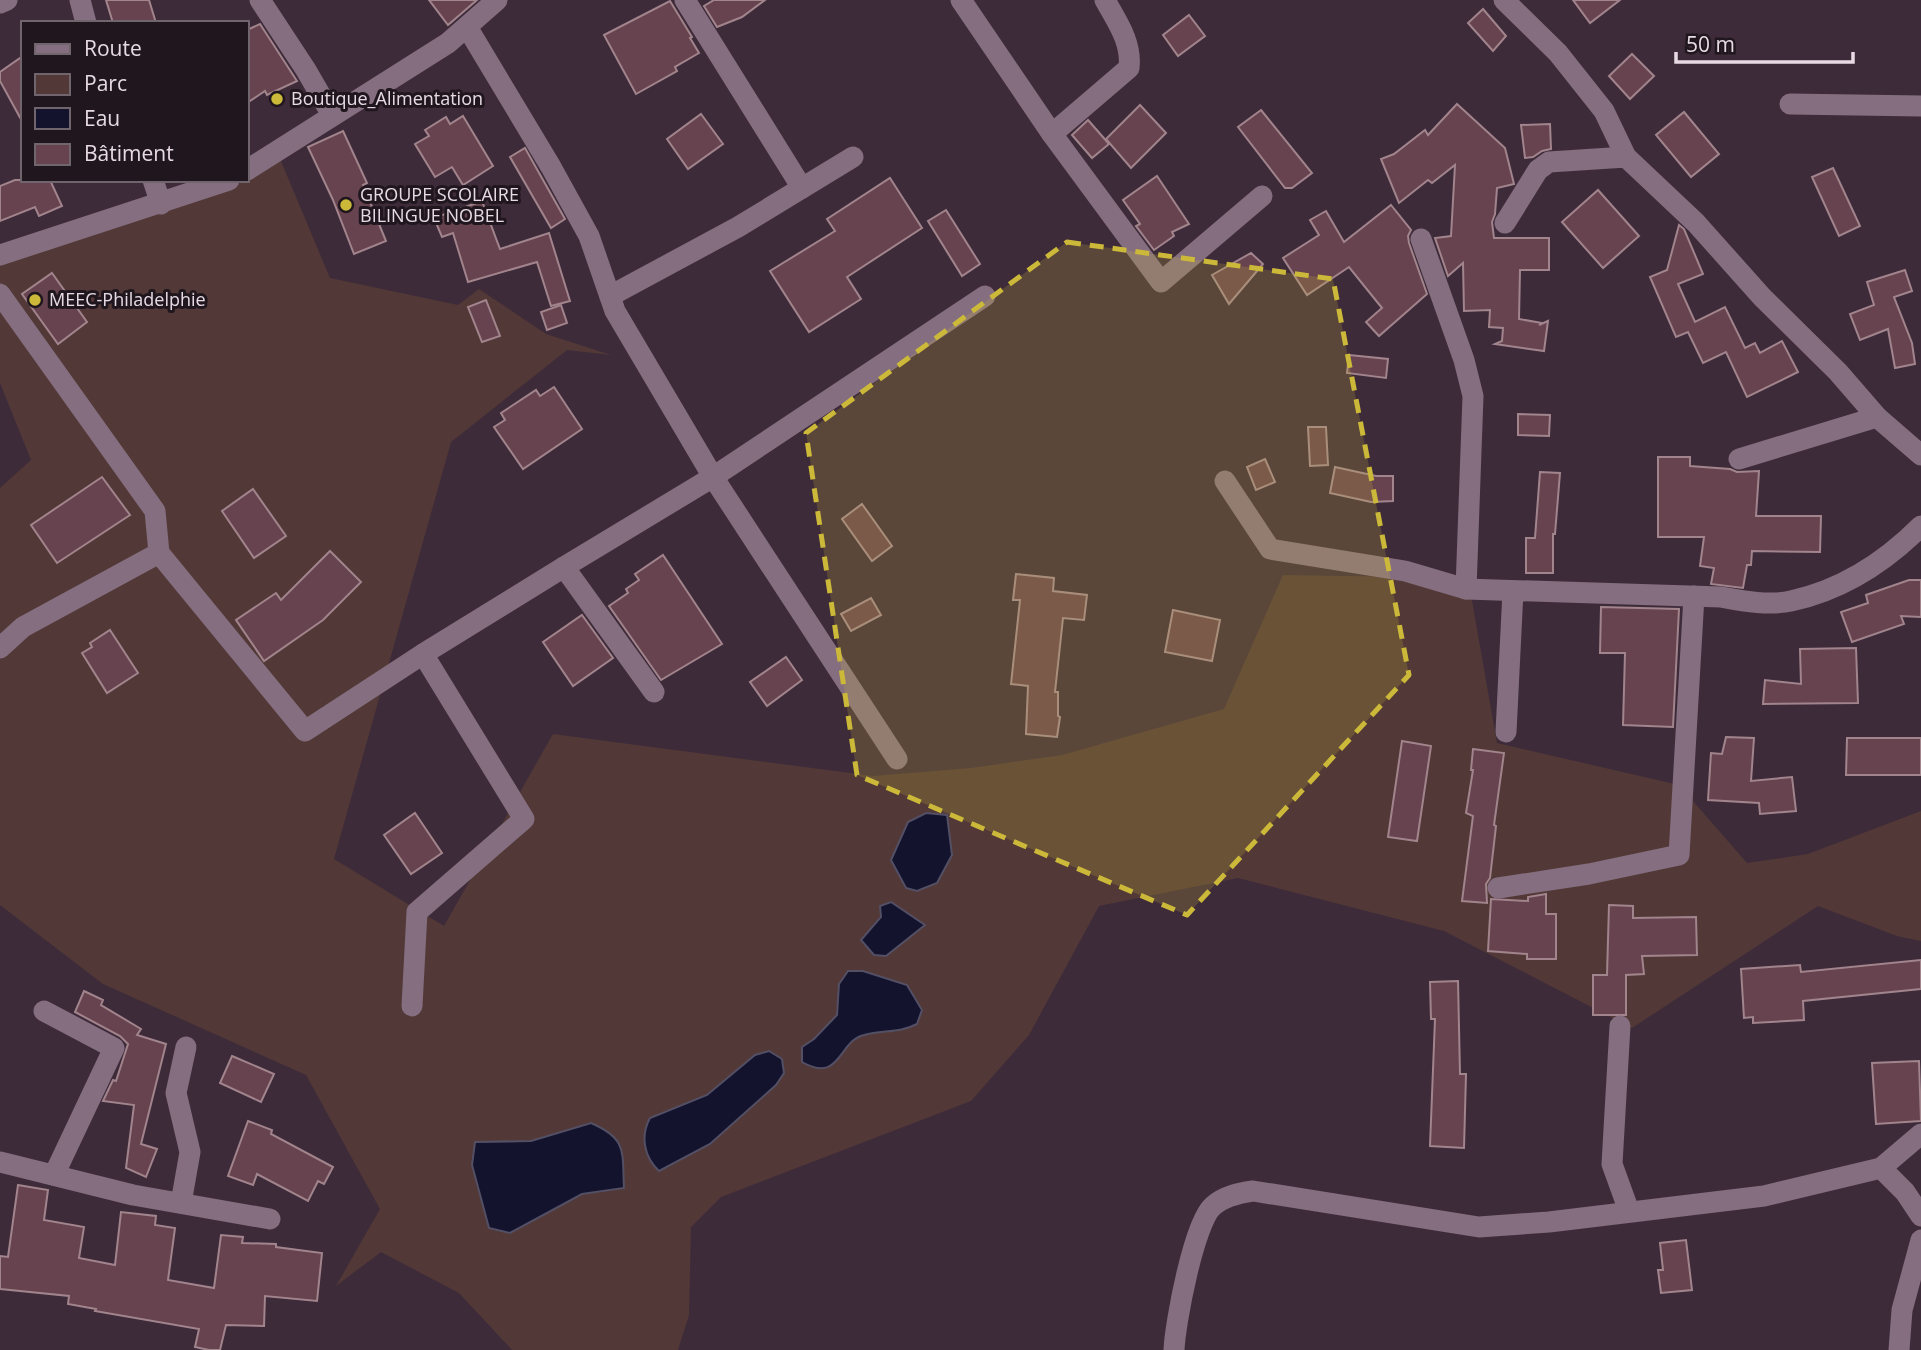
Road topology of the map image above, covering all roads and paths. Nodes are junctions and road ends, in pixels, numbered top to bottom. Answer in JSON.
{"nodes":[{"id":1,"x":7,"y":0,"type":"edge"},
{"id":2,"x":80,"y":0,"type":"edge"},
{"id":3,"x":261,"y":0,"type":"edge"},
{"id":4,"x":497,"y":0,"type":"edge"},
{"id":5,"x":685,"y":0,"type":"edge"},
{"id":6,"x":961,"y":0,"type":"edge"},
{"id":7,"x":1105,"y":0,"type":"edge"},
{"id":8,"x":1504,"y":0,"type":"edge"},
{"id":9,"x":0,"y":3,"type":"edge"},
{"id":10,"x":85,"y":21,"type":"edge"},
{"id":11,"x":467,"y":27,"type":"junction"},
{"id":12,"x":1790,"y":104,"type":"dead end"},
{"id":13,"x":1921,"y":106,"type":"edge"},
{"id":14,"x":332,"y":115,"type":"junction"},
{"id":15,"x":1052,"y":134,"type":"junction"},
{"id":16,"x":853,"y":157,"type":"dead end"},
{"id":17,"x":1626,"y":157,"type":"junction"},
{"id":18,"x":248,"y":169,"type":"edge"},
{"id":19,"x":154,"y":182,"type":"edge"},
{"id":20,"x":223,"y":182,"type":"edge"},
{"id":21,"x":802,"y":188,"type":"junction"},
{"id":22,"x":1262,"y":196,"type":"dead end"},
{"id":23,"x":160,"y":204,"type":"junction"},
{"id":24,"x":1505,"y":223,"type":"dead end"},
{"id":25,"x":1420,"y":239,"type":"dead end"},
{"id":26,"x":0,"y":255,"type":"edge"},
{"id":27,"x":0,"y":294,"type":"edge"},
{"id":28,"x":610,"y":296,"type":"junction"},
{"id":29,"x":985,"y":296,"type":"dead end"},
{"id":30,"x":1877,"y":416,"type":"junction"},
{"id":31,"x":1921,"y":455,"type":"edge"},
{"id":32,"x":1739,"y":459,"type":"dead end"},
{"id":33,"x":713,"y":477,"type":"junction"},
{"id":34,"x":1225,"y":481,"type":"dead end"},
{"id":35,"x":1921,"y":526,"type":"edge"},
{"id":36,"x":159,"y":553,"type":"junction"},
{"id":37,"x":564,"y":567,"type":"junction"},
{"id":38,"x":1466,"y":589,"type":"junction"},
{"id":39,"x":1513,"y":591,"type":"junction"},
{"id":40,"x":1694,"y":596,"type":"junction"},
{"id":41,"x":0,"y":648,"type":"edge"},
{"id":42,"x":423,"y":654,"type":"junction"},
{"id":43,"x":653,"y":692,"type":"dead end"},
{"id":44,"x":1506,"y":732,"type":"dead end"},
{"id":45,"x":897,"y":759,"type":"dead end"},
{"id":46,"x":1498,"y":888,"type":"dead end"},
{"id":47,"x":412,"y":1006,"type":"dead end"},
{"id":48,"x":44,"y":1011,"type":"dead end"},
{"id":49,"x":1620,"y":1026,"type":"dead end"},
{"id":50,"x":186,"y":1047,"type":"dead end"},
{"id":51,"x":1921,"y":1134,"type":"edge"},
{"id":52,"x":0,"y":1162,"type":"edge"},
{"id":53,"x":1881,"y":1168,"type":"junction"},
{"id":54,"x":54,"y":1175,"type":"junction"},
{"id":55,"x":181,"y":1203,"type":"junction"},
{"id":56,"x":1629,"y":1211,"type":"junction"},
{"id":57,"x":1921,"y":1216,"type":"edge"},
{"id":58,"x":270,"y":1219,"type":"dead end"},
{"id":59,"x":1921,"y":1240,"type":"edge"},
{"id":60,"x":1174,"y":1350,"type":"edge"},
{"id":61,"x":1899,"y":1350,"type":"edge"}],
"edges":[{"from":1,"to":9,"type":"street"},
{"from":2,"to":10,"type":"street"},
{"from":3,"to":14,"type":"street"},
{"from":4,"to":11,"type":"street"},
{"from":5,"to":21,"type":"street"},
{"from":6,"to":15,"type":"street"},
{"from":7,"to":15,"type":"street"},
{"from":8,"to":17,"type":"street"},
{"from":11,"to":14,"type":"street"},
{"from":11,"to":28,"type":"street"},
{"from":12,"to":13,"type":"street"},
{"from":14,"to":18,"type":"street"},
{"from":15,"to":22,"type":"street"},
{"from":16,"to":21,"type":"street"},
{"from":17,"to":24,"type":"street"},
{"from":17,"to":30,"type":"street"},
{"from":19,"to":23,"type":"street"},
{"from":20,"to":23,"type":"street"},
{"from":21,"to":28,"type":"street"},
{"from":23,"to":26,"type":"street"},
{"from":25,"to":38,"type":"street"},
{"from":27,"to":36,"type":"street"},
{"from":28,"to":33,"type":"street"},
{"from":29,"to":33,"type":"street"},
{"from":30,"to":31,"type":"street"},
{"from":30,"to":32,"type":"street"},
{"from":33,"to":37,"type":"street"},
{"from":33,"to":45,"type":"street"},
{"from":34,"to":38,"type":"street"},
{"from":35,"to":40,"type":"street"},
{"from":36,"to":41,"type":"street"},
{"from":36,"to":42,"type":"street"},
{"from":37,"to":42,"type":"street"},
{"from":37,"to":43,"type":"street"},
{"from":38,"to":39,"type":"street"},
{"from":39,"to":40,"type":"street"},
{"from":39,"to":44,"type":"street"},
{"from":40,"to":46,"type":"street"},
{"from":42,"to":47,"type":"street"},
{"from":48,"to":54,"type":"street"},
{"from":49,"to":56,"type":"street"},
{"from":50,"to":55,"type":"street"},
{"from":51,"to":53,"type":"street"},
{"from":52,"to":54,"type":"street"},
{"from":53,"to":56,"type":"street"},
{"from":53,"to":57,"type":"street"},
{"from":54,"to":55,"type":"street"},
{"from":55,"to":58,"type":"street"},
{"from":56,"to":60,"type":"street"},
{"from":59,"to":61,"type":"street"}]}
